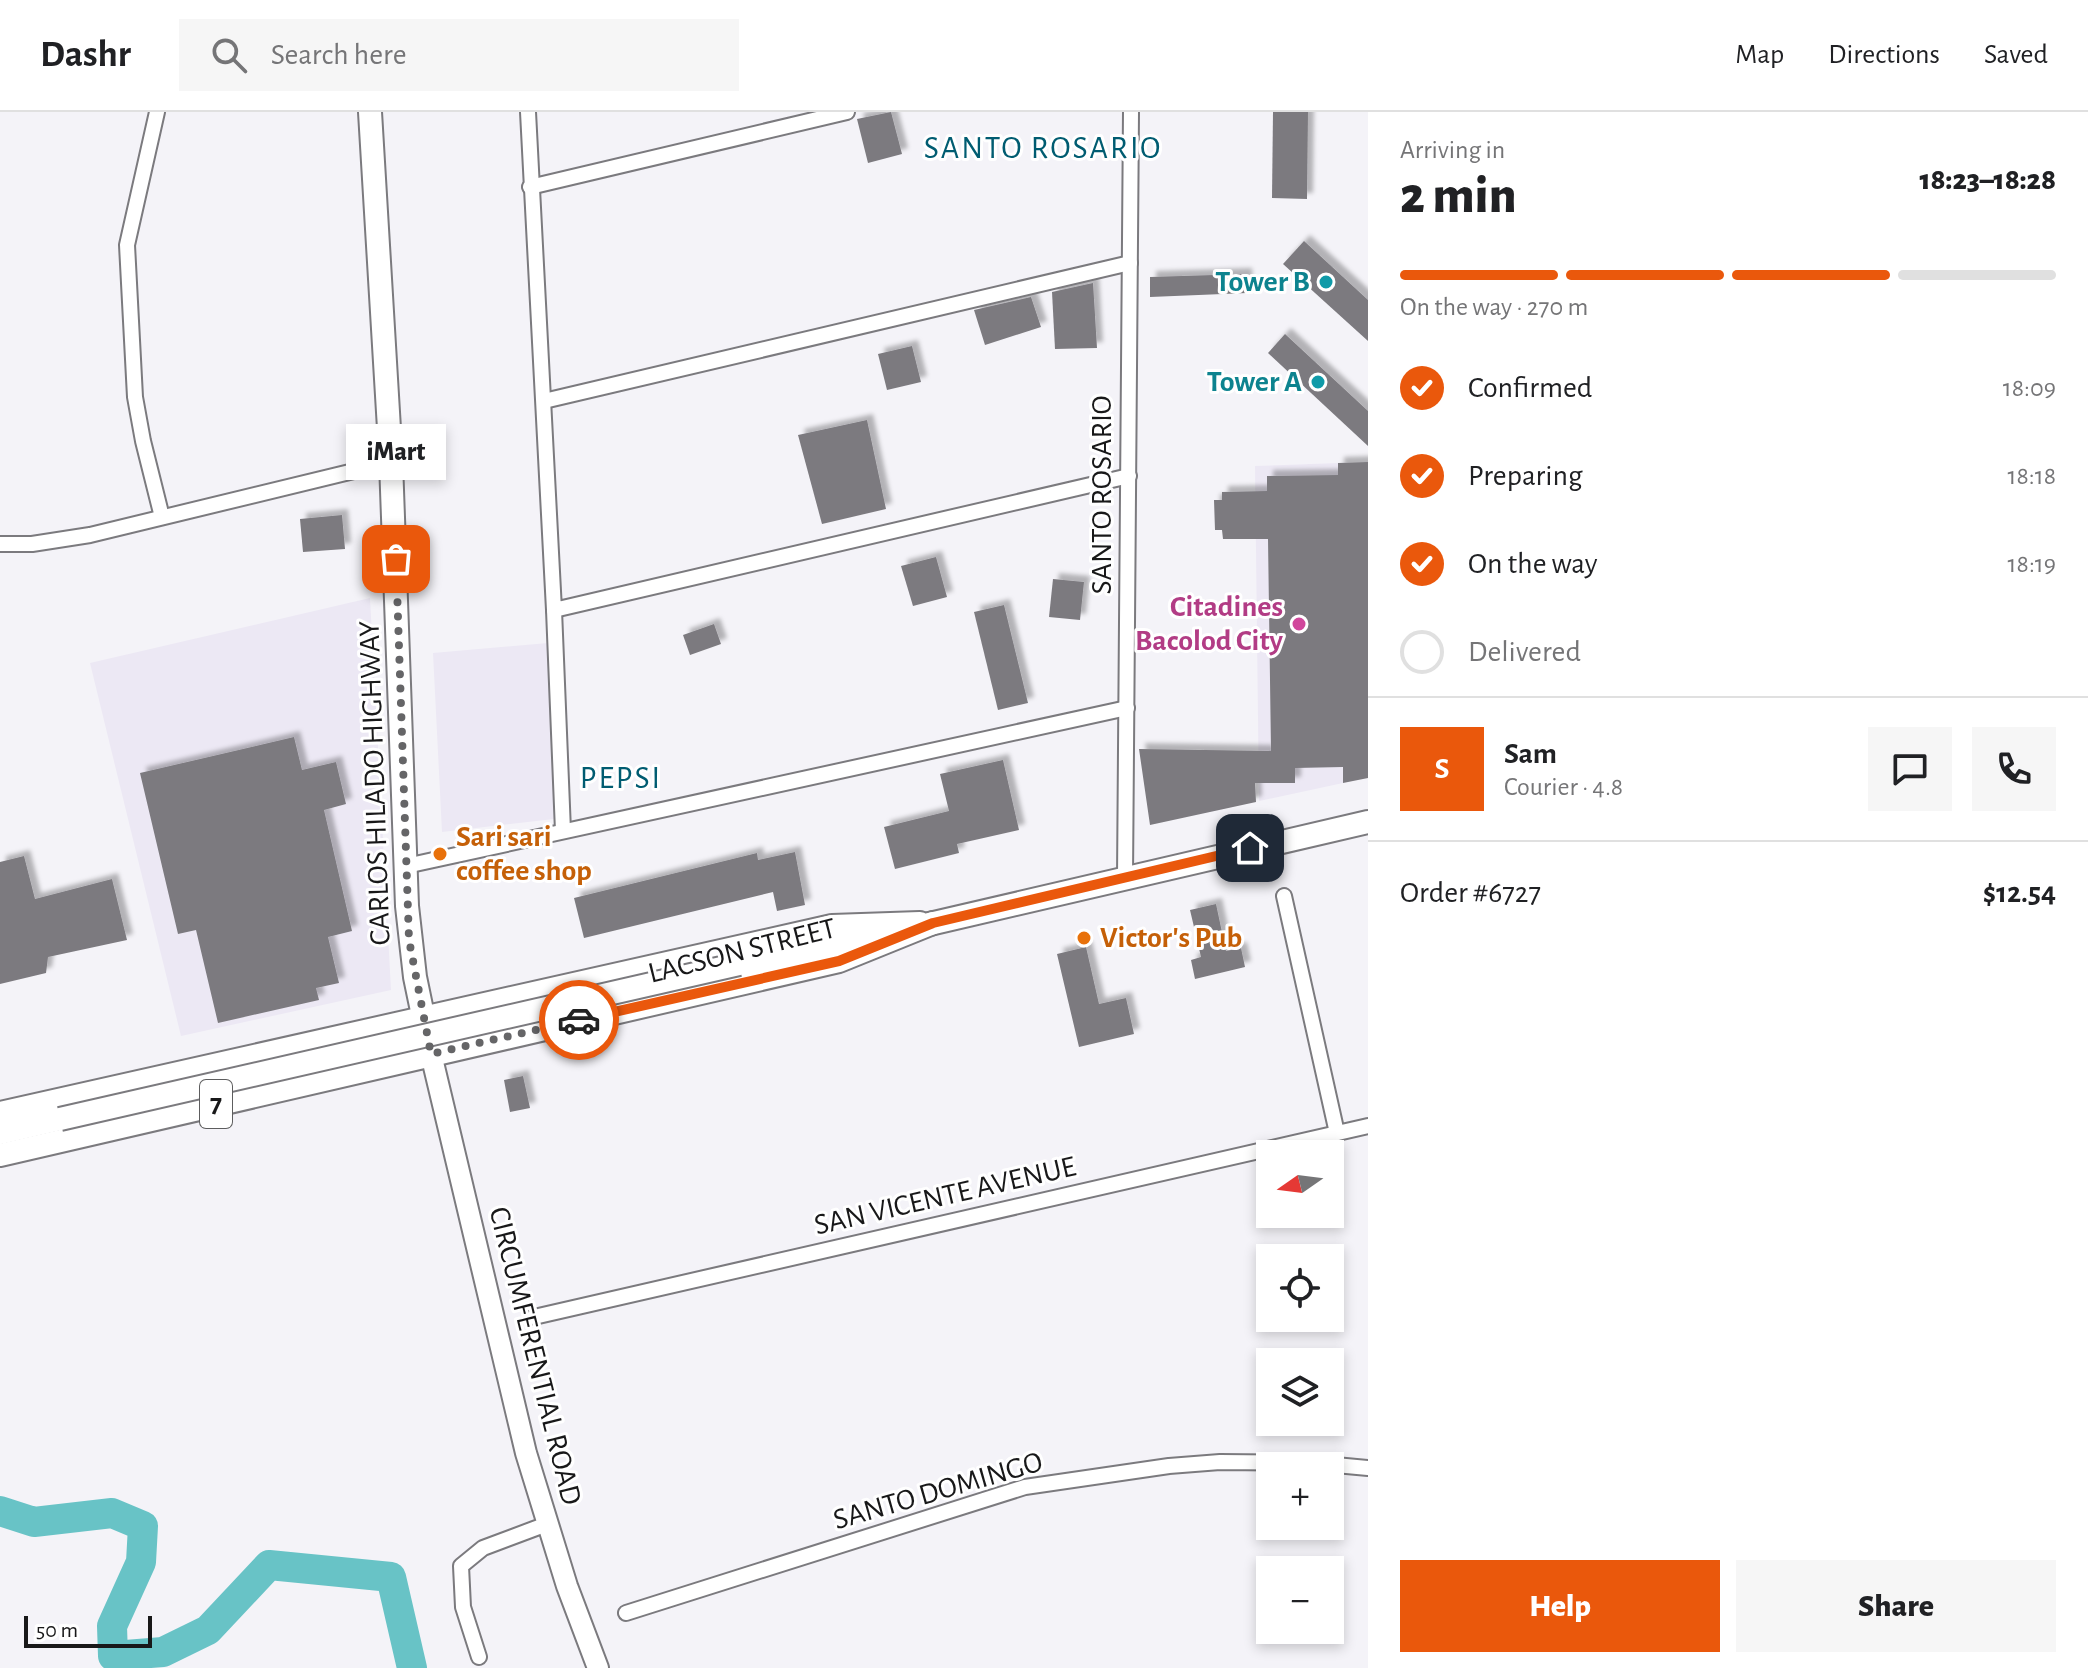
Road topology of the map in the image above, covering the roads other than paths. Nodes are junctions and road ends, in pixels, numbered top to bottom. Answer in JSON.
{"nodes":[{"id":1,"x":157,"y":112,"type":"edge"},
{"id":2,"x":370,"y":112,"type":"edge"},
{"id":3,"x":528,"y":112,"type":"edge"},
{"id":4,"x":847,"y":112,"type":"edge"},
{"id":5,"x":1131,"y":112,"type":"edge"},
{"id":6,"x":530,"y":187,"type":"junction"},
{"id":7,"x":1130,"y":263,"type":"junction"},
{"id":8,"x":544,"y":401,"type":"junction"},
{"id":9,"x":391,"y":462,"type":"junction"},
{"id":10,"x":1129,"y":476,"type":"junction"},
{"id":11,"x":162,"y":517,"type":"junction"},
{"id":12,"x":0,"y":544,"type":"edge"},
{"id":13,"x":554,"y":610,"type":"junction"},
{"id":14,"x":1127,"y":708,"type":"junction"},
{"id":15,"x":1368,"y":822,"type":"edge"},
{"id":16,"x":563,"y":831,"type":"junction"},
{"id":17,"x":406,"y":866,"type":"junction"},
{"id":18,"x":1125,"y":878,"type":"junction"},
{"id":19,"x":1284,"y":896,"type":"dead end"},
{"id":20,"x":933,"y":923,"type":"junction"},
{"id":21,"x":424,"y":1018,"type":"junction"},
{"id":22,"x":431,"y":1054,"type":"junction"},
{"id":23,"x":0,"y":1113,"type":"edge"},
{"id":24,"x":1368,"y":1126,"type":"edge"},
{"id":25,"x":0,"y":1133,"type":"edge"},
{"id":26,"x":1337,"y":1133,"type":"junction"},
{"id":27,"x":0,"y":1155,"type":"edge"},
{"id":28,"x":534,"y":1317,"type":"dead end"},
{"id":29,"x":1368,"y":1468,"type":"edge"},
{"id":30,"x":547,"y":1524,"type":"junction"},
{"id":31,"x":626,"y":1613,"type":"dead end"},
{"id":32,"x":479,"y":1657,"type":"dead end"},
{"id":33,"x":598,"y":1668,"type":"edge"}],
"edges":[{"from":1,"to":11,"type":"street"},
{"from":2,"to":9,"type":"main road","name":"CARLOS HILADO HIGHWAY"},
{"from":3,"to":6,"type":"street"},
{"from":4,"to":6,"type":"street"},
{"from":5,"to":7,"type":"street","name":"SANTO ROSARIO"},
{"from":6,"to":8,"type":"street"},
{"from":7,"to":8,"type":"street"},
{"from":7,"to":10,"type":"street","name":"SANTO ROSARIO"},
{"from":8,"to":13,"type":"street"},
{"from":9,"to":11,"type":"street"},
{"from":9,"to":17,"type":"main road","name":"CARLOS HILADO HIGHWAY"},
{"from":10,"to":13,"type":"street"},
{"from":10,"to":14,"type":"street","name":"SANTO ROSARIO"},
{"from":11,"to":12,"type":"street"},
{"from":13,"to":16,"type":"street"},
{"from":14,"to":16,"type":"street"},
{"from":14,"to":18,"type":"street","name":"SANTO ROSARIO"},
{"from":15,"to":18,"type":"main road","name":"LACSON STREET","number":"7"},
{"from":16,"to":17,"type":"street"},
{"from":17,"to":21,"type":"main road","name":"CARLOS HILADO HIGHWAY"},
{"from":18,"to":20,"type":"main road","name":"LACSON STREET","number":"7"},
{"from":19,"to":26,"type":"street"},
{"from":20,"to":21,"type":"main road","name":"LACSON STREET","number":"7"},
{"from":20,"to":22,"type":"main road","name":"LACSON STREET","number":"7"},
{"from":20,"to":25,"type":"main road","name":"LACSON STREET","number":"7","bridge":true},
{"from":21,"to":22,"type":"main road","name":"CARLOS HILADO HIGHWAY"},
{"from":21,"to":23,"type":"main road","name":"LACSON STREET","number":"7"},
{"from":22,"to":27,"type":"main road","name":"LACSON STREET","number":"7"},
{"from":22,"to":30,"type":"main road","name":"CIRCUMFERENTIAL ROAD"},
{"from":24,"to":26,"type":"street","name":"SAN VICENTE AVENUE"},
{"from":26,"to":28,"type":"street","name":"SAN VICENTE AVENUE"},
{"from":29,"to":31,"type":"street","name":"SANTO DOMINGO"},
{"from":30,"to":32,"type":"street"},
{"from":30,"to":33,"type":"main road","name":"CIRCUMFERENTIAL ROAD"}]}
